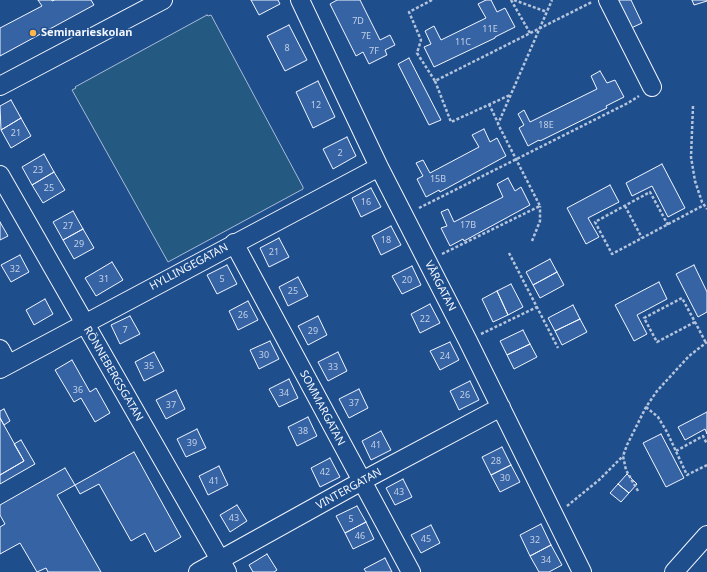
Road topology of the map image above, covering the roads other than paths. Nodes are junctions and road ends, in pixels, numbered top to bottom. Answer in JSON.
{"nodes":[{"id":1,"x":163,"y":0,"type":"edge"},
{"id":2,"x":300,"y":0,"type":"edge"},
{"id":3,"x":608,"y":0,"type":"edge"},
{"id":4,"x":0,"y":86,"type":"edge"},
{"id":5,"x":652,"y":88,"type":"road end"},
{"id":6,"x":379,"y":167,"type":"junction"},
{"id":7,"x":0,"y":175,"type":"edge"},
{"id":8,"x":234,"y":243,"type":"junction"},
{"id":9,"x":84,"y":323,"type":"junction"},
{"id":10,"x":3,"y":361,"type":"edge"},
{"id":11,"x":501,"y":408,"type":"junction"},
{"id":12,"x":362,"y":481,"type":"junction"},
{"id":13,"x":707,"y":534,"type":"edge"},
{"id":14,"x":224,"y":566,"type":"edge"},
{"id":15,"x":198,"y":572,"type":"edge"},
{"id":16,"x":411,"y":572,"type":"edge"},
{"id":17,"x":582,"y":572,"type":"edge"},
{"id":18,"x":674,"y":572,"type":"edge"}],
"edges":[{"from":1,"to":4,"type":"street"},
{"from":2,"to":6,"type":"street","name":"VÅRGATAN"},
{"from":3,"to":5,"type":"street"},
{"from":6,"to":8,"type":"street","name":"HYLLINGEGATAN"},
{"from":6,"to":11,"type":"street","name":"VÅRGATAN"},
{"from":7,"to":9,"type":"street","name":"RÖNNEBERGSGATAN"},
{"from":8,"to":9,"type":"street","name":"HYLLINGEGATAN"},
{"from":8,"to":12,"type":"street","name":"SOMMARGATAN"},
{"from":9,"to":10,"type":"street","name":"HYLLINGEGATAN"},
{"from":9,"to":14,"type":"street","name":"RÖNNEBERGSGATAN"},
{"from":11,"to":12,"type":"street","name":"VINTERGATAN"},
{"from":11,"to":17,"type":"street","name":"VÅRGATAN"},
{"from":12,"to":14,"type":"street","name":"VINTERGATAN"},
{"from":12,"to":16,"type":"street","name":"SOMMARGATAN"},
{"from":13,"to":18,"type":"street"},
{"from":14,"to":15,"type":"street","name":"VINTERGATAN"}]}
